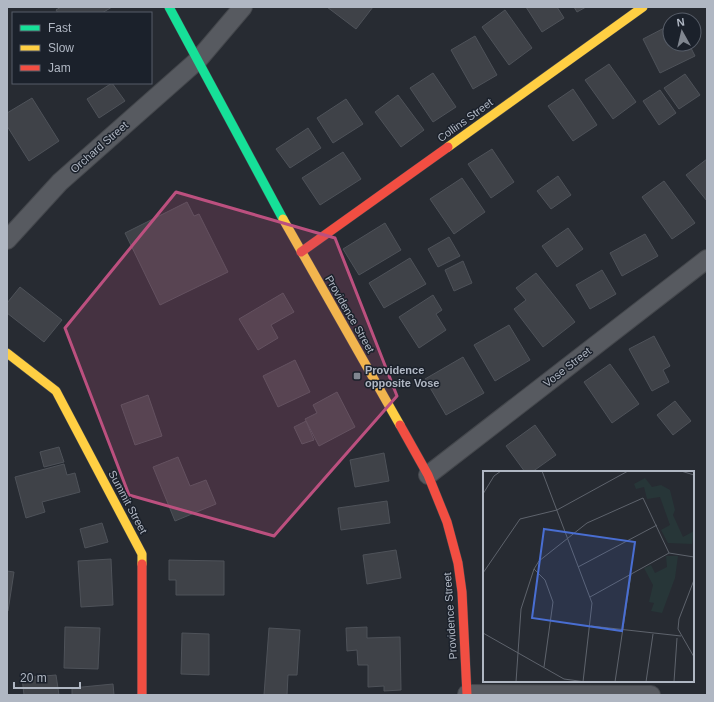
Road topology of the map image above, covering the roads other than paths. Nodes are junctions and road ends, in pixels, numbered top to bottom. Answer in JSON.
{"nodes":[{"id":1,"x":169,"y":7,"type":"edge"},
{"id":2,"x":243,"y":7,"type":"edge"},
{"id":3,"x":643,"y":7,"type":"edge"},
{"id":4,"x":198,"y":60,"type":"junction"},
{"id":5,"x":7,"y":240,"type":"edge"},
{"id":6,"x":301,"y":252,"type":"junction"},
{"id":7,"x":707,"y":259,"type":"edge"},
{"id":8,"x":7,"y":353,"type":"edge"},
{"id":9,"x":428,"y":475,"type":"junction"},
{"id":10,"x":467,"y":694,"type":"edge"},
{"id":11,"x":142,"y":695,"type":"edge"},
{"id":12,"x":650,"y":695,"type":"edge"}],
"edges":[{"from":1,"to":4,"type":"street","name":"Providence Street"},
{"from":2,"to":4,"type":"street","name":"Orchard Street"},
{"from":3,"to":6,"type":"street","name":"Collins Street"},
{"from":4,"to":5,"type":"street","name":"Orchard Street"},
{"from":4,"to":6,"type":"street","name":"Providence Street"},
{"from":6,"to":9,"type":"street","name":"Providence Street"},
{"from":7,"to":9,"type":"street","name":"Vose Street"},
{"from":8,"to":11,"type":"street","name":"Summit Street"},
{"from":9,"to":10,"type":"street","name":"Providence Street"},
{"from":10,"to":12,"type":"street"}]}
